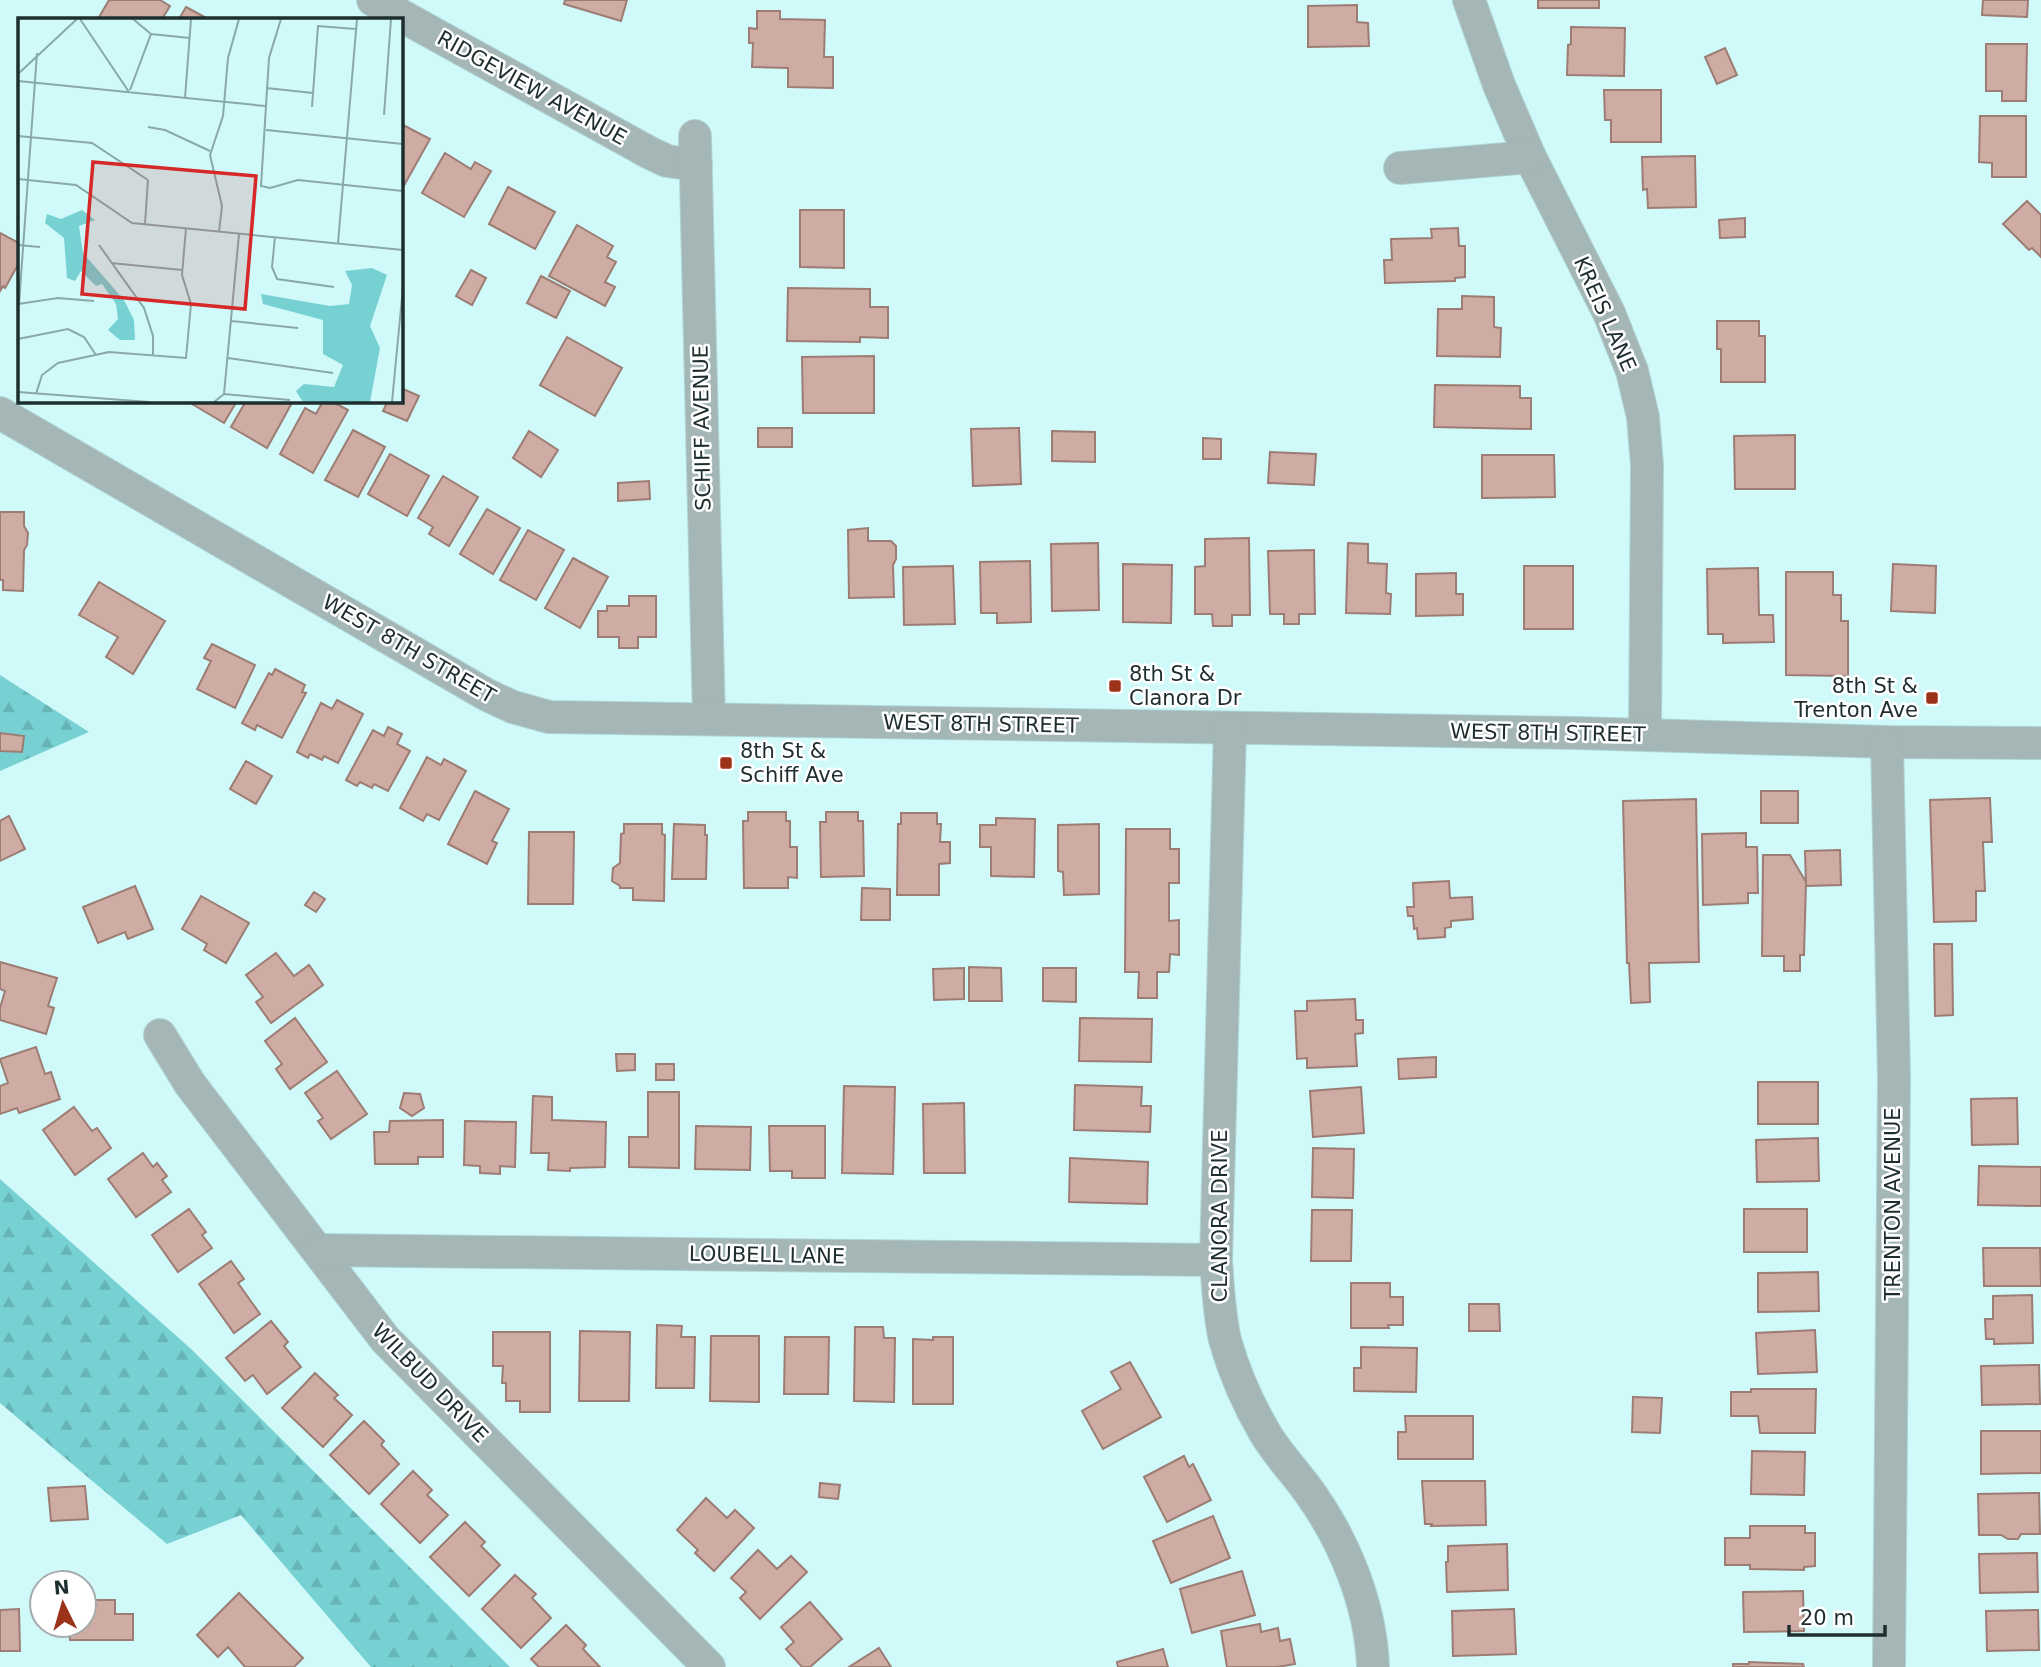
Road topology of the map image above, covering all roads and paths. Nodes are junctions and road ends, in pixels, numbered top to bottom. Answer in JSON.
{"nodes":[{"id":1,"x":373,"y":0,"type":"edge"},
{"id":2,"x":1469,"y":0,"type":"edge"},
{"id":3,"x":696,"y":151,"type":"joint"},
{"id":4,"x":1530,"y":157,"type":"junction"},
{"id":5,"x":1400,"y":168,"type":"dead end"},
{"id":6,"x":0,"y":413,"type":"edge"},
{"id":7,"x":709,"y":719,"type":"junction"},
{"id":8,"x":1230,"y":728,"type":"junction"},
{"id":9,"x":1645,"y":734,"type":"junction"},
{"id":10,"x":1887,"y":742,"type":"junction"},
{"id":11,"x":2041,"y":743,"type":"edge"},
{"id":12,"x":160,"y":1035,"type":"dead end"},
{"id":13,"x":318,"y":1250,"type":"junction"},
{"id":14,"x":1216,"y":1260,"type":"junction"},
{"id":15,"x":709,"y":1667,"type":"edge"},
{"id":16,"x":1373,"y":1667,"type":"edge"},
{"id":17,"x":1889,"y":1667,"type":"edge"}],
"edges":[{"from":1,"to":3,"type":"street","name":"RIDGEVIEW AVENUE"},
{"from":2,"to":4,"type":"street","name":"KREIS LANE"},
{"from":3,"to":7,"type":"street","name":"SCHIFF AVENUE"},
{"from":4,"to":5,"type":"street"},
{"from":4,"to":9,"type":"street","name":"KREIS LANE"},
{"from":6,"to":7,"type":"street","name":"WEST 8TH STREET"},
{"from":7,"to":8,"type":"street","name":"WEST 8TH STREET"},
{"from":8,"to":9,"type":"street","name":"WEST 8TH STREET"},
{"from":8,"to":14,"type":"street","name":"CLANORA DRIVE"},
{"from":9,"to":10,"type":"street","name":"WEST 8TH STREET"},
{"from":10,"to":11,"type":"street","name":"WEST 8TH STREET"},
{"from":10,"to":17,"type":"street","name":"TRENTON AVENUE"},
{"from":12,"to":13,"type":"street","name":"WILBUD DRIVE"},
{"from":13,"to":14,"type":"street","name":"LOUBELL LANE"},
{"from":13,"to":15,"type":"street","name":"WILBUD DRIVE"},
{"from":14,"to":16,"type":"street","name":"CLANORA DRIVE"}]}
